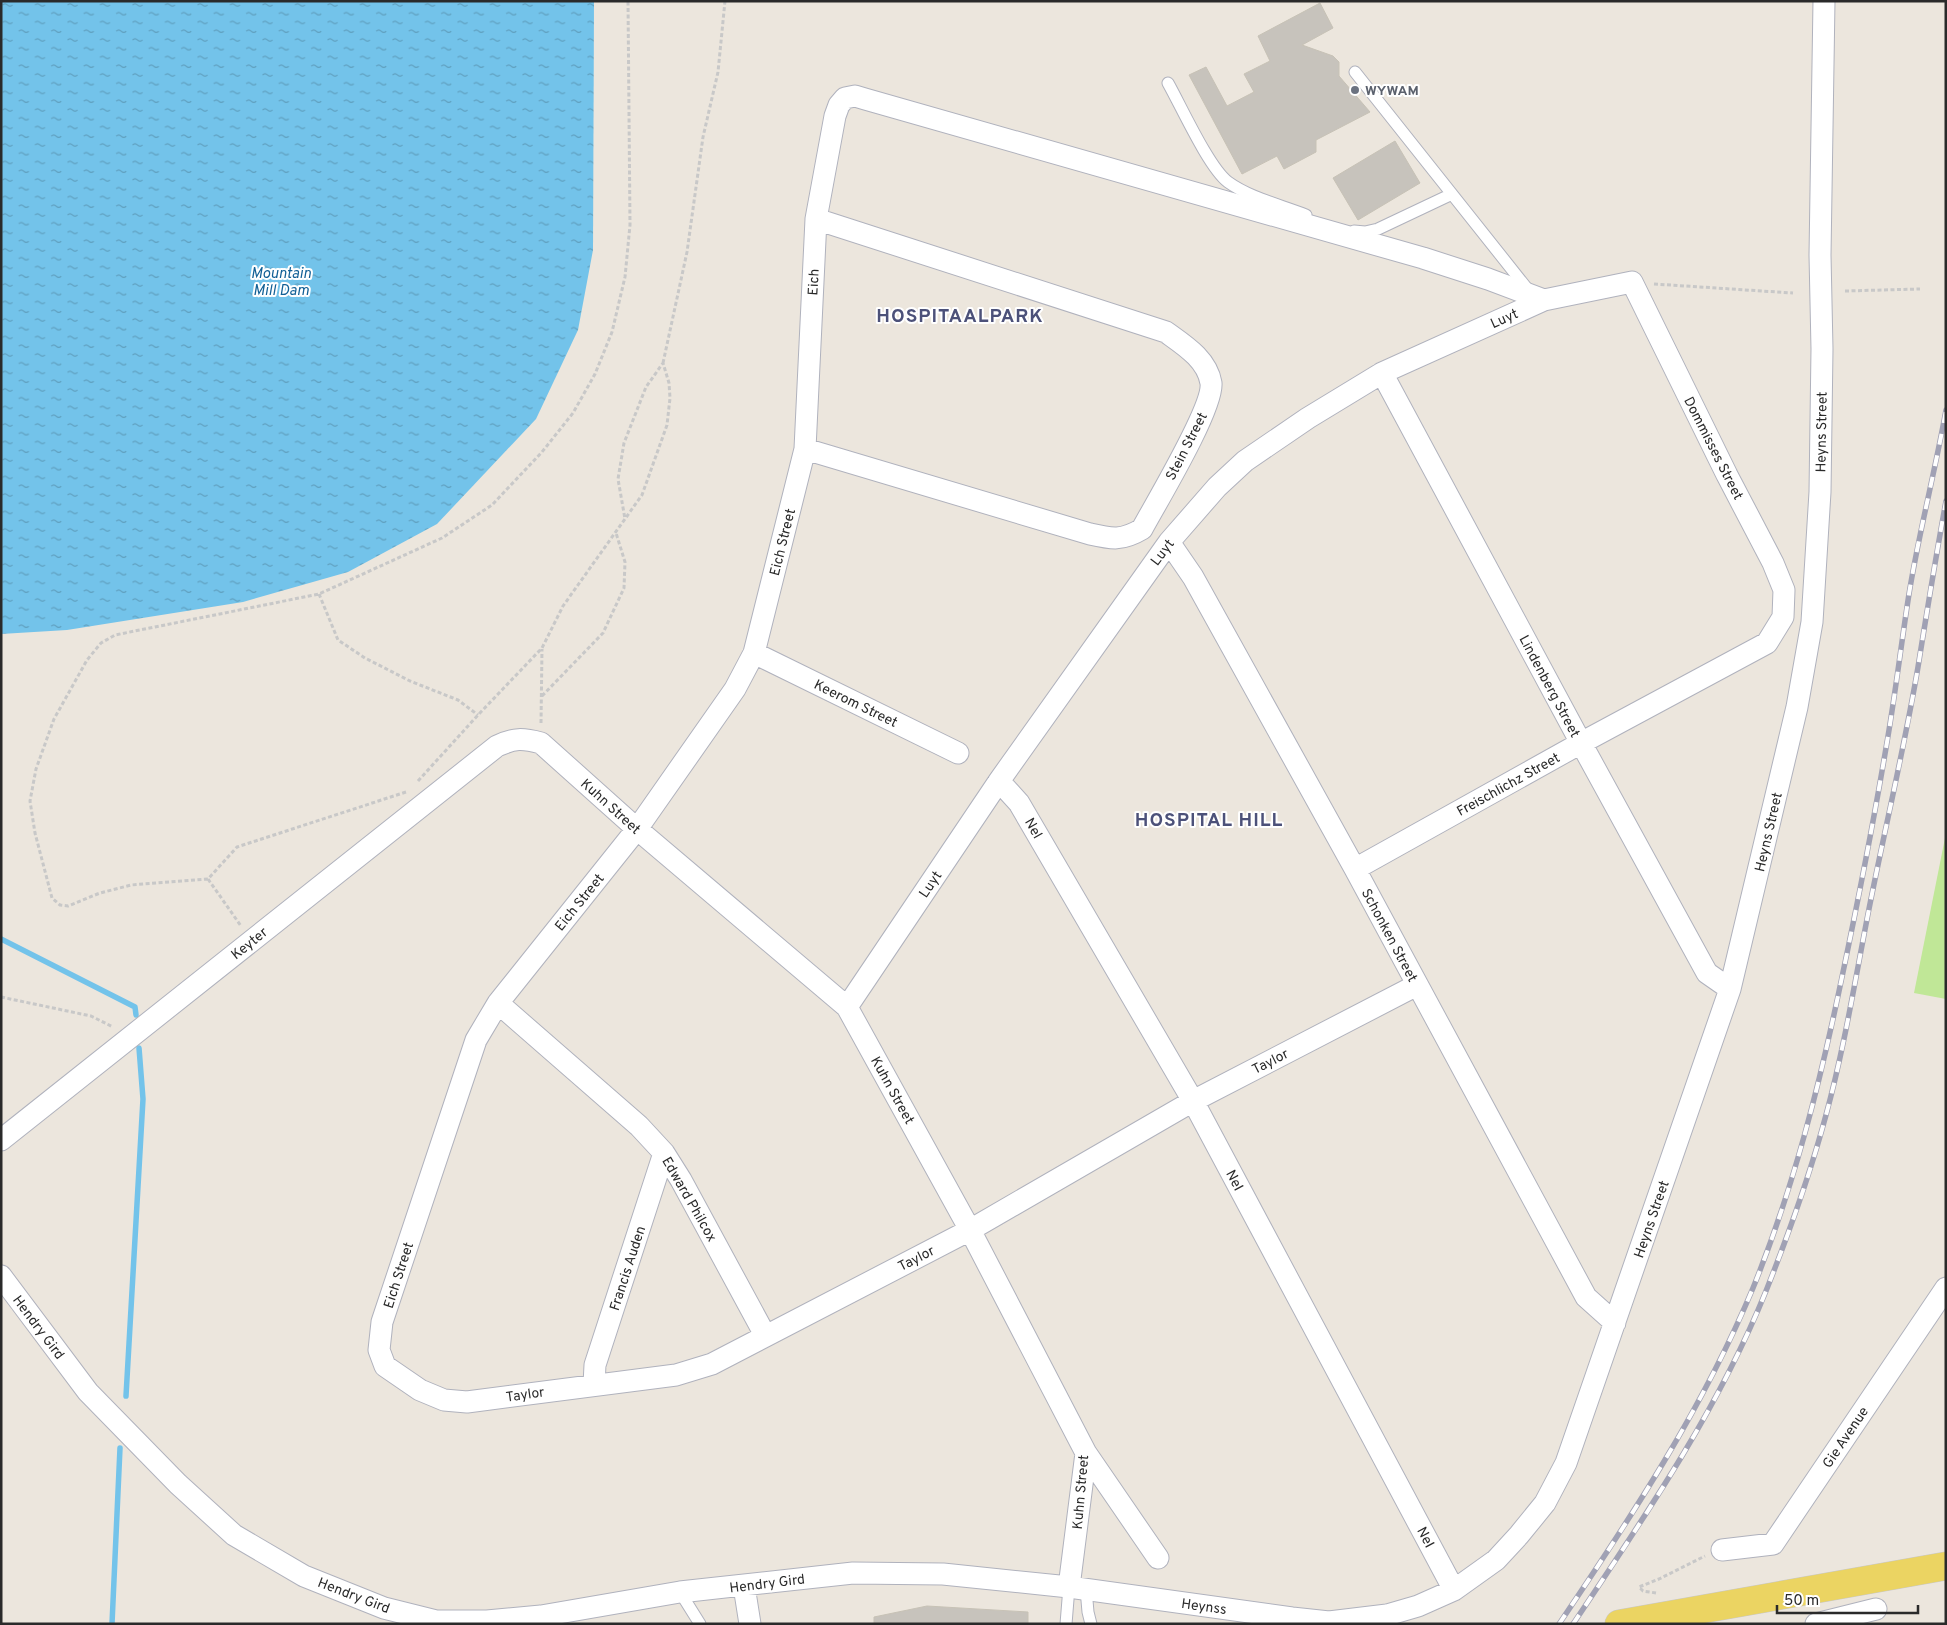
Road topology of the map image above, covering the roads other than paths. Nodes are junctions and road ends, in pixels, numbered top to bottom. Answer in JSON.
{"nodes":[{"id":1,"x":1824,"y":1,"type":"edge"},
{"id":2,"x":1355,"y":72,"type":"dead end"},
{"id":3,"x":1168,"y":83,"type":"dead end"},
{"id":4,"x":1452,"y":194,"type":"junction"},
{"id":5,"x":816,"y":219,"type":"junction"},
{"id":6,"x":1632,"y":282,"type":"joint"},
{"id":7,"x":1539,"y":298,"type":"junction"},
{"id":8,"x":1382,"y":373,"type":"junction"},
{"id":9,"x":805,"y":449,"type":"junction"},
{"id":10,"x":1169,"y":542,"type":"junction"},
{"id":11,"x":1784,"y":617,"type":"joint"},
{"id":12,"x":754,"y":653,"type":"junction"},
{"id":13,"x":1581,"y":743,"type":"junction"},
{"id":14,"x":497,"y":746,"type":"joint"},
{"id":15,"x":958,"y":753,"type":"dead end"},
{"id":16,"x":999,"y":781,"type":"junction"},
{"id":17,"x":637,"y":830,"type":"junction"},
{"id":18,"x":1355,"y":869,"type":"junction"},
{"id":19,"x":1417,"y":985,"type":"junction"},
{"id":20,"x":1730,"y":989,"type":"junction"},
{"id":21,"x":498,"y":1003,"type":"junction"},
{"id":22,"x":847,"y":1007,"type":"junction"},
{"id":23,"x":1193,"y":1101,"type":"junction"},
{"id":24,"x":1,"y":1140,"type":"edge"},
{"id":25,"x":664,"y":1154,"type":"junction"},
{"id":26,"x":970,"y":1230,"type":"junction"},
{"id":27,"x":1,"y":1276,"type":"edge"},
{"id":28,"x":1946,"y":1288,"type":"edge"},
{"id":29,"x":1615,"y":1323,"type":"junction"},
{"id":30,"x":766,"y":1335,"type":"junction"},
{"id":31,"x":385,"y":1366,"type":"joint"},
{"id":32,"x":594,"y":1384,"type":"junction"},
{"id":33,"x":1086,"y":1453,"type":"junction"},
{"id":34,"x":1722,"y":1550,"type":"road end"},
{"id":35,"x":1158,"y":1558,"type":"dead end"},
{"id":36,"x":1946,"y":1566,"type":"edge"},
{"id":37,"x":744,"y":1586,"type":"junction"},
{"id":38,"x":1078,"y":1588,"type":"junction"},
{"id":39,"x":1454,"y":1590,"type":"junction"},
{"id":40,"x":680,"y":1592,"type":"junction"},
{"id":41,"x":1876,"y":1609,"type":"dead end"},
{"id":42,"x":700,"y":1624,"type":"edge"},
{"id":43,"x":750,"y":1624,"type":"edge"},
{"id":44,"x":1066,"y":1624,"type":"edge"},
{"id":45,"x":1091,"y":1624,"type":"edge"},
{"id":46,"x":1619,"y":1624,"type":"edge"},
{"id":47,"x":1816,"y":1624,"type":"edge"}],
"edges":[{"from":1,"to":20,"type":"street","name":"Heyns Street"},
{"from":2,"to":4,"type":"lane"},
{"from":3,"to":4,"type":"lane"},
{"from":4,"to":7,"type":"lane"},
{"from":5,"to":7,"type":"street","name":"Eich"},
{"from":5,"to":9,"type":"street","name":"Eich"},
{"from":5,"to":9,"type":"street","name":"Stein Street"},
{"from":6,"to":7,"type":"street","name":"Luyt"},
{"from":6,"to":11,"type":"street","name":"Dommisses Street"},
{"from":7,"to":8,"type":"street","name":"Luyt"},
{"from":8,"to":10,"type":"street","name":"Luyt"},
{"from":8,"to":13,"type":"street","name":"Lindenberg Street"},
{"from":9,"to":12,"type":"street","name":"Eich Street"},
{"from":10,"to":16,"type":"street","name":"Luyt"},
{"from":10,"to":18,"type":"street","name":"Schonken Street"},
{"from":11,"to":13,"type":"street","name":"Freischlichz Street"},
{"from":12,"to":15,"type":"street","name":"Keerom Street"},
{"from":12,"to":17,"type":"street","name":"Eich Street"},
{"from":13,"to":18,"type":"street","name":"Freischlichz Street"},
{"from":13,"to":20,"type":"street","name":"Lindenberg Street"},
{"from":14,"to":17,"type":"street","name":"Kuhn Street"},
{"from":14,"to":24,"type":"street","name":"Keyter"},
{"from":16,"to":22,"type":"street","name":"Luyt"},
{"from":16,"to":23,"type":"street","name":"Nel"},
{"from":17,"to":21,"type":"street","name":"Eich Street"},
{"from":17,"to":22,"type":"street","name":"Kuhn Street"},
{"from":18,"to":19,"type":"street","name":"Schonken Street"},
{"from":19,"to":23,"type":"street","name":"Taylor"},
{"from":19,"to":29,"type":"street","name":"Schonken Street"},
{"from":20,"to":29,"type":"street","name":"Heyns Street"},
{"from":21,"to":25,"type":"street","name":"Edward Philcox"},
{"from":21,"to":31,"type":"street","name":"Eich Street"},
{"from":22,"to":26,"type":"street","name":"Kuhn Street"},
{"from":23,"to":26,"type":"street","name":"Taylor"},
{"from":23,"to":39,"type":"street","name":"Nel"},
{"from":25,"to":30,"type":"street","name":"Edward Philcox"},
{"from":25,"to":32,"type":"street","name":"Francis Auden"},
{"from":26,"to":30,"type":"street","name":"Taylor"},
{"from":26,"to":33,"type":"street","name":"Kuhn Street"},
{"from":27,"to":40,"type":"street","name":"Hendry Gird"},
{"from":28,"to":34,"type":"street","name":"Gie Avenue"},
{"from":29,"to":39,"type":"street","name":"Heyns Street"},
{"from":30,"to":32,"type":"street","name":"Taylor"},
{"from":31,"to":32,"type":"street","name":"Taylor"},
{"from":33,"to":35,"type":"street"},
{"from":33,"to":38,"type":"street","name":"Kuhn Street"},
{"from":36,"to":46,"type":"main road"},
{"from":37,"to":38,"type":"street","name":"Hendry Gird"},
{"from":37,"to":40,"type":"street","name":"Hendry Gird"},
{"from":37,"to":43,"type":"street"},
{"from":38,"to":39,"type":"street","name":"Heynss"},
{"from":38,"to":44,"type":"lane"},
{"from":38,"to":45,"type":"lane"},
{"from":40,"to":42,"type":"lane"},
{"from":41,"to":47,"type":"street"}]}
